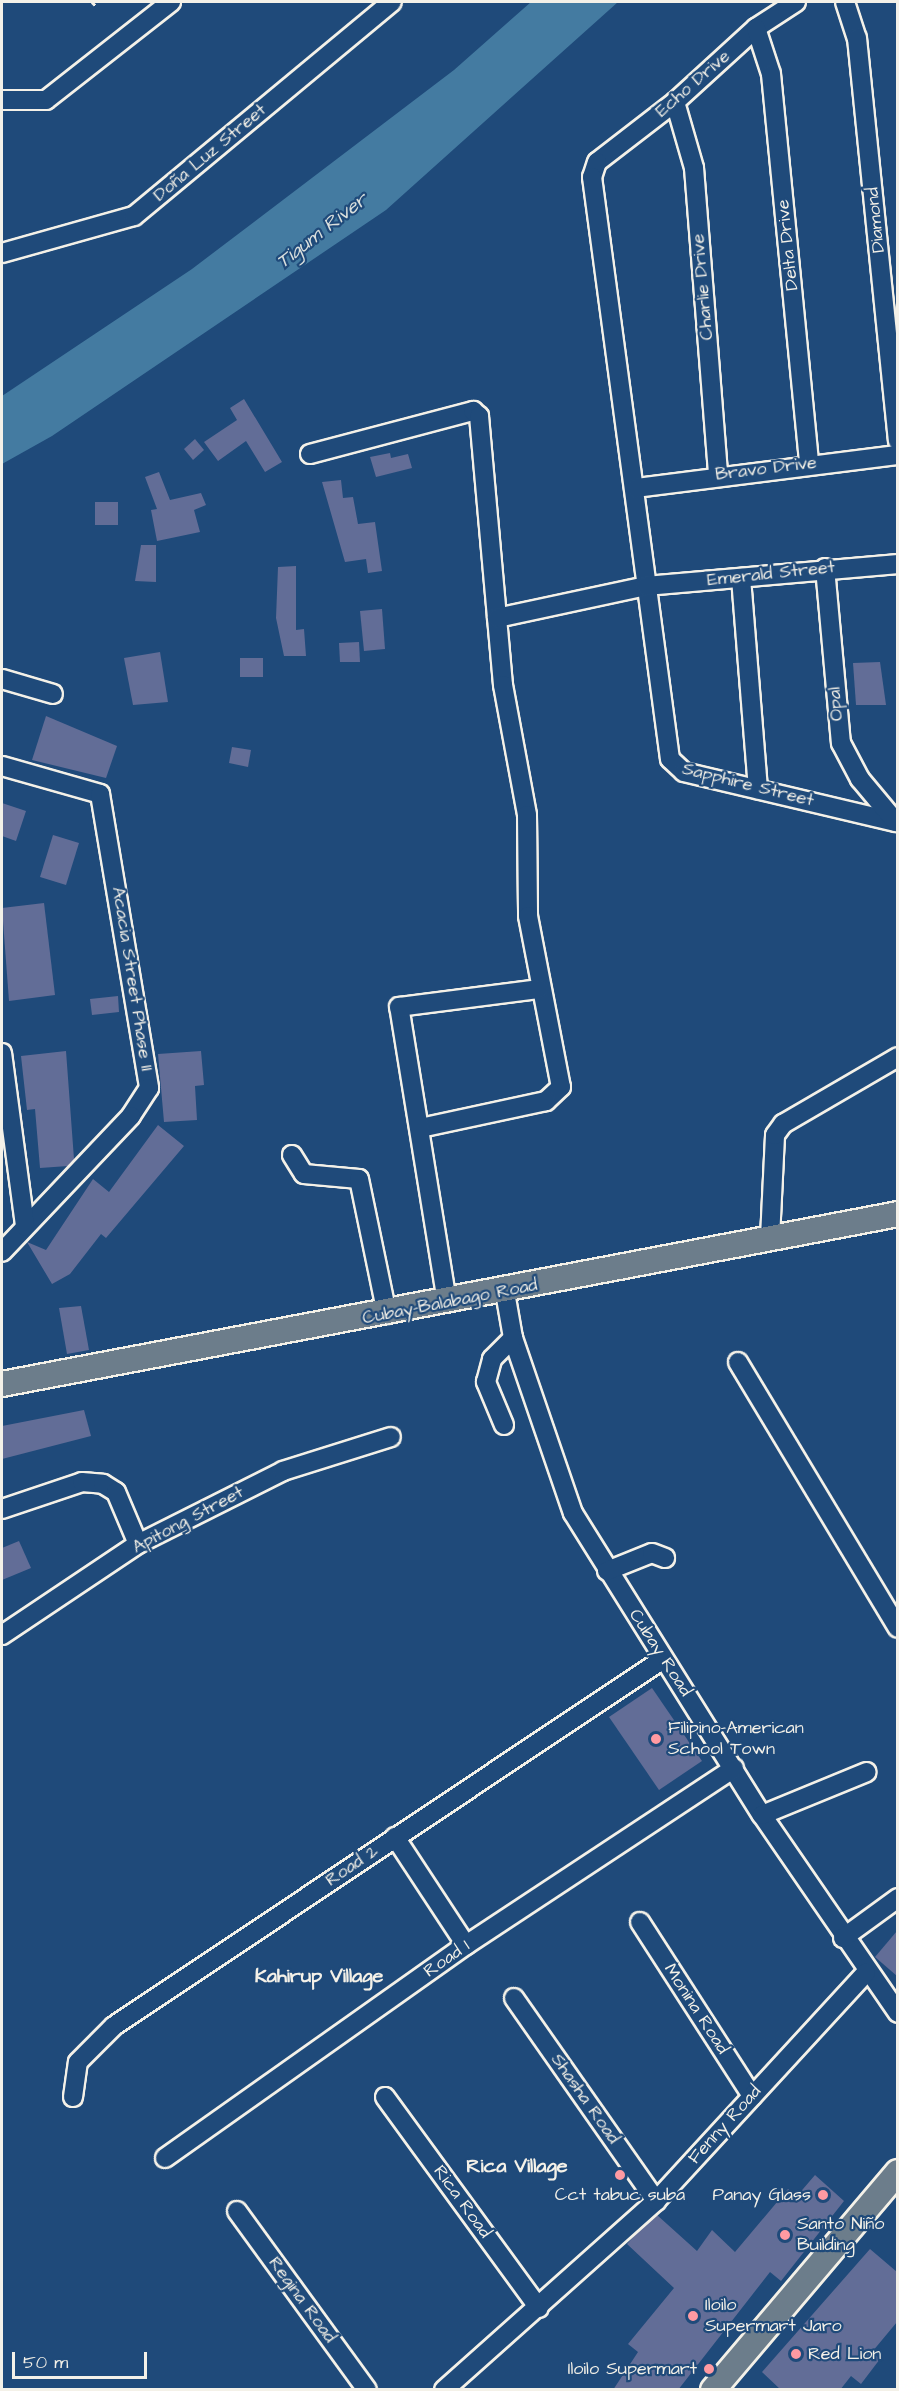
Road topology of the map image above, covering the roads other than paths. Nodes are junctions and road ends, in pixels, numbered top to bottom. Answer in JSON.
{"nodes":[{"id":1,"x":171,"y":2,"type":"edge"},
{"id":2,"x":392,"y":2,"type":"edge"},
{"id":3,"x":796,"y":2,"type":"edge"},
{"id":4,"x":844,"y":2,"type":"edge"},
{"id":5,"x":756,"y":28,"type":"junction"},
{"id":6,"x":2,"y":100,"type":"edge"},
{"id":7,"x":675,"y":102,"type":"junction"},
{"id":8,"x":591,"y":169,"type":"joint"},
{"id":9,"x":2,"y":253,"type":"edge"},
{"id":10,"x":897,"y":441,"type":"edge"},
{"id":11,"x":310,"y":454,"type":"dead end"},
{"id":12,"x":897,"y":455,"type":"edge"},
{"id":13,"x":809,"y":464,"type":"junction"},
{"id":14,"x":718,"y":474,"type":"junction"},
{"id":15,"x":636,"y":489,"type":"junction"},
{"id":16,"x":897,"y":564,"type":"edge"},
{"id":17,"x":825,"y":568,"type":"junction"},
{"id":18,"x":741,"y":578,"type":"junction"},
{"id":19,"x":646,"y":586,"type":"junction"},
{"id":20,"x":497,"y":618,"type":"junction"},
{"id":21,"x":2,"y":679,"type":"edge"},
{"id":22,"x":52,"y":694,"type":"dead end"},
{"id":23,"x":2,"y":766,"type":"edge"},
{"id":24,"x":758,"y":789,"type":"junction"},
{"id":25,"x":897,"y":823,"type":"edge"},
{"id":26,"x":540,"y":989,"type":"junction"},
{"id":27,"x":2,"y":1053,"type":"edge"},
{"id":28,"x":897,"y":1057,"type":"edge"},
{"id":29,"x":420,"y":1128,"type":"junction"},
{"id":30,"x":292,"y":1155,"type":"dead end"},
{"id":31,"x":897,"y":1214,"type":"edge"},
{"id":32,"x":25,"y":1226,"type":"junction"},
{"id":33,"x":770,"y":1238,"type":"junction"},
{"id":34,"x":2,"y":1252,"type":"edge"},
{"id":35,"x":505,"y":1292,"type":"junction"},
{"id":36,"x":447,"y":1302,"type":"junction"},
{"id":37,"x":387,"y":1314,"type":"junction"},
{"id":38,"x":513,"y":1338,"type":"junction"},
{"id":39,"x":738,"y":1362,"type":"dead end"},
{"id":40,"x":2,"y":1384,"type":"edge"},
{"id":41,"x":504,"y":1425,"type":"dead end"},
{"id":42,"x":391,"y":1437,"type":"dead end"},
{"id":43,"x":2,"y":1509,"type":"edge"},
{"id":44,"x":138,"y":1544,"type":"junction"},
{"id":45,"x":665,"y":1558,"type":"dead end"},
{"id":46,"x":607,"y":1571,"type":"junction"},
{"id":47,"x":894,"y":1616,"type":"edge"},
{"id":48,"x":2,"y":1635,"type":"edge"},
{"id":49,"x":663,"y":1659,"type":"junction"},
{"id":50,"x":734,"y":1768,"type":"junction"},
{"id":51,"x":867,"y":1772,"type":"dead end"},
{"id":52,"x":762,"y":1815,"type":"junction"},
{"id":53,"x":395,"y":1837,"type":"junction"},
{"id":54,"x":897,"y":1898,"type":"edge"},
{"id":55,"x":640,"y":1922,"type":"dead end"},
{"id":56,"x":843,"y":1938,"type":"junction"},
{"id":57,"x":466,"y":1945,"type":"junction"},
{"id":58,"x":866,"y":1973,"type":"junction"},
{"id":59,"x":514,"y":1998,"type":"dead end"},
{"id":60,"x":897,"y":2013,"type":"edge"},
{"id":61,"x":752,"y":2096,"type":"junction"},
{"id":62,"x":73,"y":2097,"type":"dead end"},
{"id":63,"x":385,"y":2097,"type":"dead end"},
{"id":64,"x":165,"y":2158,"type":"dead end"},
{"id":65,"x":897,"y":2172,"type":"edge"},
{"id":66,"x":656,"y":2201,"type":"junction"},
{"id":67,"x":237,"y":2211,"type":"dead end"},
{"id":68,"x":539,"y":2308,"type":"junction"},
{"id":69,"x":367,"y":2390,"type":"edge"},
{"id":70,"x":444,"y":2390,"type":"edge"},
{"id":71,"x":712,"y":2390,"type":"edge"}],
"edges":[{"from":1,"to":6,"type":"street"},
{"from":2,"to":9,"type":"street","name":"Doña Luz Street"},
{"from":3,"to":5,"type":"street","name":"Echo Drive"},
{"from":4,"to":10,"type":"street","name":"Diamond"},
{"from":5,"to":7,"type":"street","name":"Echo Drive"},
{"from":5,"to":13,"type":"street","name":"Delta Drive"},
{"from":7,"to":8,"type":"street","name":"Echo Drive"},
{"from":7,"to":14,"type":"street","name":"Charlie Drive"},
{"from":8,"to":15,"type":"street","name":"Sapphire Street"},
{"from":11,"to":20,"type":"street"},
{"from":12,"to":13,"type":"street","name":"Bravo Drive"},
{"from":13,"to":14,"type":"street","name":"Bravo Drive"},
{"from":14,"to":15,"type":"street","name":"Bravo Drive"},
{"from":15,"to":19,"type":"street","name":"Sapphire Street"},
{"from":16,"to":17,"type":"street","name":"Emerald Street"},
{"from":17,"to":18,"type":"street","name":"Emerald Street"},
{"from":17,"to":25,"type":"street","name":"Opal"},
{"from":18,"to":19,"type":"street","name":"Emerald Street"},
{"from":18,"to":24,"type":"street"},
{"from":19,"to":20,"type":"street","name":"Emerald Street"},
{"from":19,"to":24,"type":"street","name":"Sapphire Street"},
{"from":20,"to":26,"type":"street"},
{"from":21,"to":22,"type":"street"},
{"from":23,"to":32,"type":"street","name":"Acacia Street Phase II"},
{"from":24,"to":25,"type":"street","name":"Sapphire Street"},
{"from":26,"to":29,"type":"street"},
{"from":26,"to":29,"type":"street"},
{"from":27,"to":32,"type":"street"},
{"from":28,"to":33,"type":"street"},
{"from":29,"to":36,"type":"street"},
{"from":30,"to":37,"type":"street"},
{"from":31,"to":33,"type":"main road","name":"Cubay-Balabago Road"},
{"from":32,"to":34,"type":"street","name":"Acacia Street Phase II"},
{"from":33,"to":35,"type":"main road","name":"Cubay-Balabago Road"},
{"from":35,"to":36,"type":"main road","name":"Cubay-Balabago Road"},
{"from":35,"to":38,"type":"street","name":"Cubay Road"},
{"from":36,"to":37,"type":"main road","name":"Cubay-Balabago Road"},
{"from":37,"to":40,"type":"main road","name":"Cubay-Balabago Road"},
{"from":38,"to":41,"type":"street"},
{"from":38,"to":46,"type":"street","name":"Cubay Road"},
{"from":39,"to":47,"type":"street"},
{"from":42,"to":44,"type":"street","name":"Apitong Street"},
{"from":43,"to":44,"type":"street"},
{"from":44,"to":48,"type":"street","name":"Apitong Street"},
{"from":45,"to":46,"type":"street"},
{"from":46,"to":49,"type":"street","name":"Cubay Road"},
{"from":49,"to":50,"type":"street","name":"Cubay Road"},
{"from":49,"to":53,"type":"street","name":"Road 2"},
{"from":50,"to":52,"type":"street","name":"Cubay Road"},
{"from":50,"to":57,"type":"street","name":"Road 1"},
{"from":51,"to":52,"type":"street"},
{"from":52,"to":56,"type":"street","name":"Cubay Road"},
{"from":53,"to":57,"type":"street"},
{"from":53,"to":62,"type":"street","name":"Road 2"},
{"from":54,"to":56,"type":"street"},
{"from":55,"to":61,"type":"street","name":"Monina Road"},
{"from":56,"to":58,"type":"street","name":"Cubay Road"},
{"from":57,"to":64,"type":"street","name":"Road 1"},
{"from":58,"to":60,"type":"street","name":"Cubay Road"},
{"from":58,"to":61,"type":"street","name":"Fenny Road"},
{"from":59,"to":66,"type":"street","name":"Shasha Road"},
{"from":61,"to":66,"type":"street","name":"Fenny Road"},
{"from":63,"to":68,"type":"street","name":"Rica Road"},
{"from":65,"to":71,"type":"main road"},
{"from":66,"to":68,"type":"street","name":"Fenny Road"},
{"from":67,"to":69,"type":"street","name":"Regina Road"},
{"from":68,"to":70,"type":"street","name":"Fenny Road"}]}
